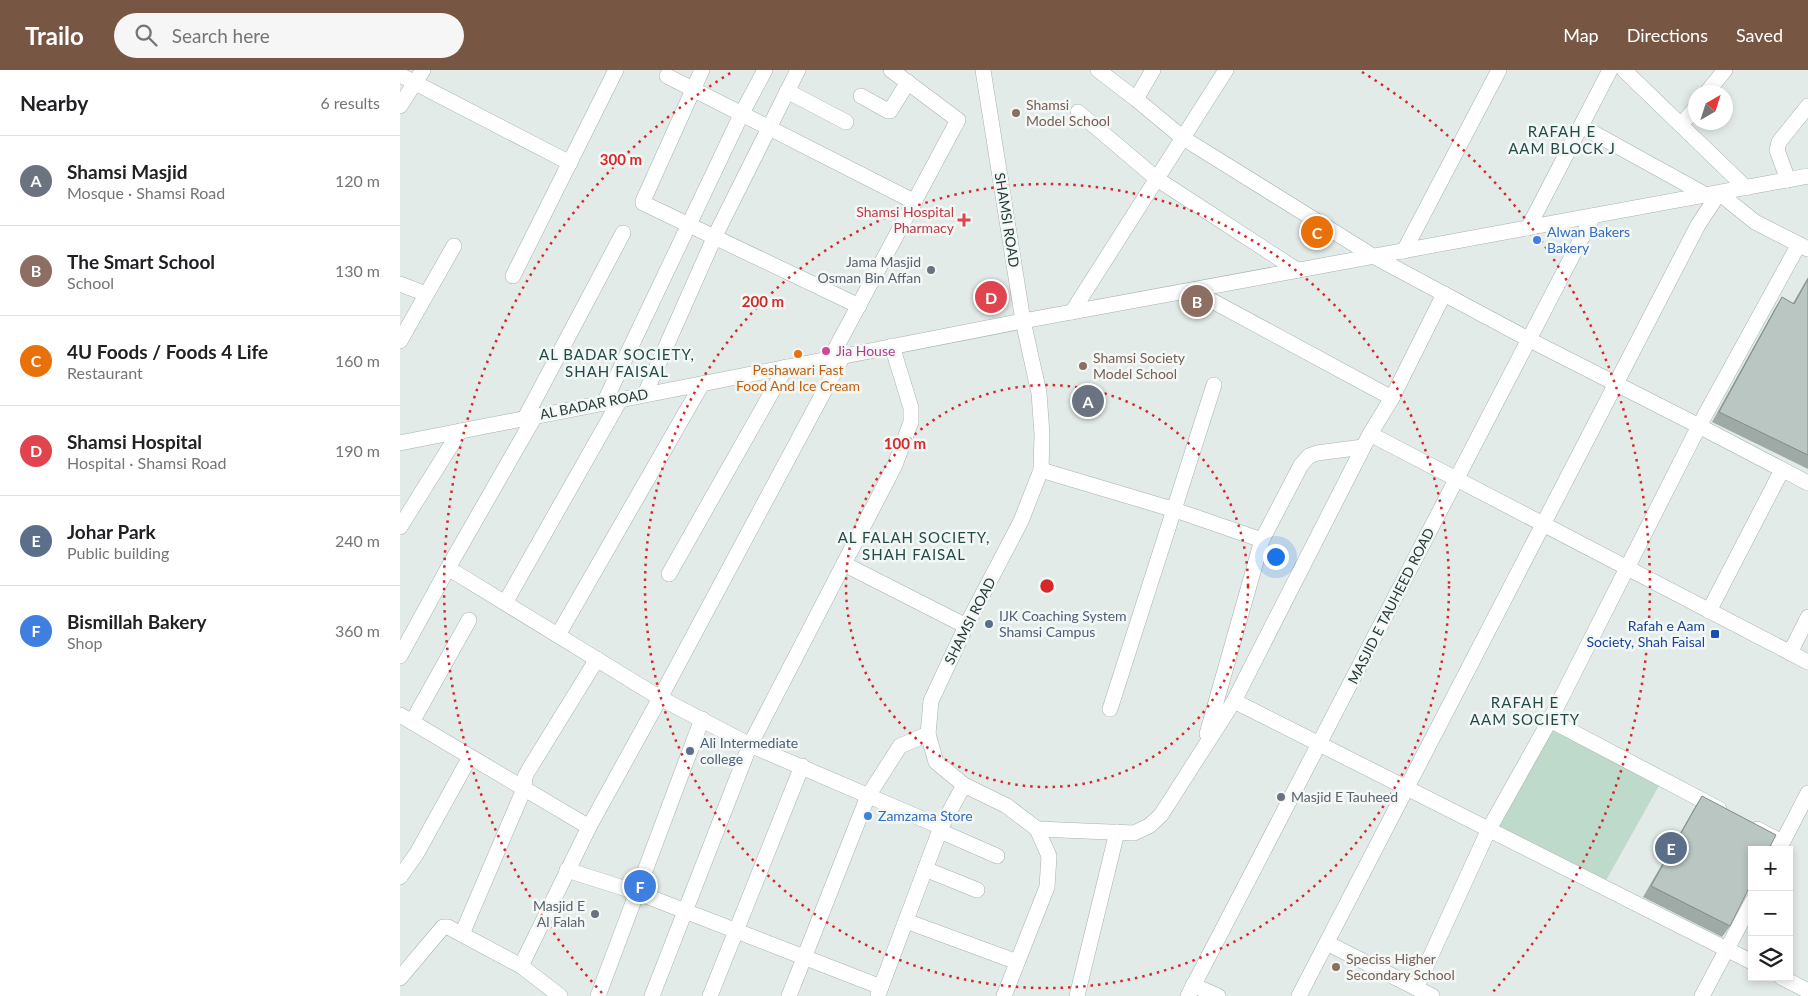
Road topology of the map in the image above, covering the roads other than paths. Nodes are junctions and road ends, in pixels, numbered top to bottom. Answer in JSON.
{"nodes":[{"id":1,"x":616,"y":70,"type":"edge"},
{"id":2,"x":702,"y":70,"type":"edge"},
{"id":3,"x":765,"y":70,"type":"edge"},
{"id":4,"x":798,"y":70,"type":"edge"},
{"id":5,"x":891,"y":70,"type":"edge"},
{"id":6,"x":983,"y":70,"type":"edge"},
{"id":7,"x":1098,"y":70,"type":"edge"},
{"id":8,"x":1153,"y":70,"type":"edge"},
{"id":9,"x":1226,"y":70,"type":"edge"},
{"id":10,"x":1499,"y":70,"type":"edge"},
{"id":11,"x":1610,"y":70,"type":"edge"},
{"id":12,"x":1624,"y":70,"type":"edge"},
{"id":13,"x":1725,"y":70,"type":"edge"},
{"id":14,"x":400,"y":75,"type":"edge"},
{"id":15,"x":420,"y":76,"type":"edge"},
{"id":16,"x":667,"y":76,"type":"dead end"},
{"id":17,"x":908,"y":82,"type":"junction"},
{"id":18,"x":1713,"y":85,"type":"edge"},
{"id":19,"x":694,"y":88,"type":"junction"},
{"id":20,"x":787,"y":91,"type":"junction"},
{"id":21,"x":861,"y":96,"type":"dead end"},
{"id":22,"x":1136,"y":99,"type":"junction"},
{"id":23,"x":400,"y":106,"type":"edge"},
{"id":24,"x":1808,"y":106,"type":"edge"},
{"id":25,"x":1078,"y":112,"type":"dead end"},
{"id":26,"x":742,"y":113,"type":"junction"},
{"id":27,"x":1688,"y":117,"type":"edge"},
{"id":28,"x":846,"y":122,"type":"dead end"},
{"id":29,"x":1681,"y":125,"type":"junction"},
{"id":30,"x":1581,"y":126,"type":"junction"},
{"id":31,"x":769,"y":127,"type":"junction"},
{"id":32,"x":1183,"y":138,"type":"junction"},
{"id":33,"x":570,"y":163,"type":"junction"},
{"id":34,"x":1808,"y":176,"type":"edge"},
{"id":35,"x":1157,"y":179,"type":"junction"},
{"id":36,"x":1788,"y":180,"type":"junction"},
{"id":37,"x":1746,"y":188,"type":"junction"},
{"id":38,"x":1712,"y":194,"type":"junction"},
{"id":39,"x":915,"y":202,"type":"junction"},
{"id":40,"x":1593,"y":216,"type":"junction"},
{"id":41,"x":689,"y":224,"type":"junction"},
{"id":42,"x":1528,"y":228,"type":"junction"},
{"id":43,"x":623,"y":233,"type":"dead end"},
{"id":44,"x":715,"y":236,"type":"junction"},
{"id":45,"x":454,"y":246,"type":"dead end"},
{"id":46,"x":1804,"y":246,"type":"edge"},
{"id":47,"x":1404,"y":250,"type":"junction"},
{"id":48,"x":1373,"y":256,"type":"junction"},
{"id":49,"x":1297,"y":270,"type":"junction"},
{"id":50,"x":513,"y":276,"type":"dead end"},
{"id":51,"x":400,"y":284,"type":"edge"},
{"id":52,"x":1192,"y":290,"type":"junction"},
{"id":53,"x":426,"y":294,"type":"junction"},
{"id":54,"x":1444,"y":294,"type":"junction"},
{"id":55,"x":859,"y":306,"type":"junction"},
{"id":56,"x":1072,"y":312,"type":"junction"},
{"id":57,"x":1023,"y":321,"type":"junction"},
{"id":58,"x":1528,"y":339,"type":"junction"},
{"id":59,"x":400,"y":341,"type":"edge"},
{"id":60,"x":892,"y":346,"type":"junction"},
{"id":61,"x":837,"y":357,"type":"junction"},
{"id":62,"x":786,"y":367,"type":"junction"},
{"id":63,"x":702,"y":384,"type":"junction"},
{"id":64,"x":1616,"y":384,"type":"junction"},
{"id":65,"x":1214,"y":385,"type":"dead end"},
{"id":66,"x":645,"y":394,"type":"junction"},
{"id":67,"x":1392,"y":398,"type":"junction"},
{"id":68,"x":620,"y":400,"type":"junction"},
{"id":69,"x":604,"y":402,"type":"junction"},
{"id":70,"x":530,"y":417,"type":"junction"},
{"id":71,"x":1699,"y":426,"type":"junction"},
{"id":72,"x":460,"y":431,"type":"junction"},
{"id":73,"x":1367,"y":441,"type":"junction"},
{"id":74,"x":400,"y":443,"type":"edge"},
{"id":75,"x":1041,"y":470,"type":"junction"},
{"id":76,"x":1782,"y":470,"type":"junction"},
{"id":77,"x":1457,"y":479,"type":"junction"},
{"id":78,"x":1808,"y":483,"type":"edge"},
{"id":79,"x":1175,"y":510,"type":"junction"},
{"id":80,"x":1544,"y":524,"type":"junction"},
{"id":81,"x":400,"y":527,"type":"edge"},
{"id":82,"x":1262,"y":540,"type":"junction"},
{"id":83,"x":844,"y":564,"type":"junction"},
{"id":84,"x":448,"y":568,"type":"junction"},
{"id":85,"x":1628,"y":568,"type":"junction"},
{"id":86,"x":669,"y":574,"type":"dead end"},
{"id":87,"x":505,"y":603,"type":"junction"},
{"id":88,"x":1709,"y":611,"type":"junction"},
{"id":89,"x":1808,"y":617,"type":"edge"},
{"id":90,"x":469,"y":620,"type":"dead end"},
{"id":91,"x":966,"y":626,"type":"junction"},
{"id":92,"x":406,"y":632,"type":"edge"},
{"id":93,"x":558,"y":635,"type":"junction"},
{"id":94,"x":1790,"y":653,"type":"junction"},
{"id":95,"x":400,"y":656,"type":"edge"},
{"id":96,"x":597,"y":660,"type":"junction"},
{"id":97,"x":1808,"y":662,"type":"edge"},
{"id":98,"x":660,"y":698,"type":"junction"},
{"id":99,"x":1234,"y":701,"type":"junction"},
{"id":100,"x":1110,"y":709,"type":"dead end"},
{"id":101,"x":702,"y":719,"type":"junction"},
{"id":102,"x":1550,"y":720,"type":"junction"},
{"id":103,"x":405,"y":722,"type":"edge"},
{"id":104,"x":928,"y":734,"type":"junction"},
{"id":105,"x":1320,"y":744,"type":"junction"},
{"id":106,"x":750,"y":745,"type":"junction"},
{"id":107,"x":1202,"y":751,"type":"junction"},
{"id":108,"x":470,"y":756,"type":"junction"},
{"id":109,"x":802,"y":766,"type":"junction"},
{"id":110,"x":964,"y":786,"type":"junction"},
{"id":111,"x":1407,"y":788,"type":"junction"},
{"id":112,"x":524,"y":789,"type":"junction"},
{"id":113,"x":1808,"y":793,"type":"edge"},
{"id":114,"x":868,"y":796,"type":"junction"},
{"id":115,"x":1730,"y":815,"type":"edge"},
{"id":116,"x":1748,"y":824,"type":"edge"},
{"id":117,"x":589,"y":827,"type":"junction"},
{"id":118,"x":940,"y":829,"type":"junction"},
{"id":119,"x":1037,"y":829,"type":"junction"},
{"id":120,"x":1489,"y":830,"type":"junction"},
{"id":121,"x":1117,"y":832,"type":"junction"},
{"id":122,"x":1780,"y":846,"type":"edge"},
{"id":123,"x":997,"y":856,"type":"dead end"},
{"id":124,"x":925,"y":869,"type":"junction"},
{"id":125,"x":568,"y":870,"type":"junction"},
{"id":126,"x":400,"y":877,"type":"edge"},
{"id":127,"x":977,"y":890,"type":"dead end"},
{"id":128,"x":636,"y":892,"type":"junction"},
{"id":129,"x":1748,"y":910,"type":"edge"},
{"id":130,"x":685,"y":911,"type":"junction"},
{"id":131,"x":906,"y":921,"type":"junction"},
{"id":132,"x":736,"y":930,"type":"junction"},
{"id":133,"x":462,"y":934,"type":"junction"},
{"id":134,"x":1326,"y":943,"type":"junction"},
{"id":135,"x":1727,"y":950,"type":"junction"},
{"id":136,"x":805,"y":956,"type":"junction"},
{"id":137,"x":1748,"y":960,"type":"edge"},
{"id":138,"x":1017,"y":962,"type":"junction"},
{"id":139,"x":521,"y":966,"type":"junction"},
{"id":140,"x":400,"y":978,"type":"edge"},
{"id":141,"x":1789,"y":981,"type":"edge"},
{"id":142,"x":1416,"y":988,"type":"junction"},
{"id":143,"x":1191,"y":990,"type":"edge"},
{"id":144,"x":879,"y":991,"type":"edge"},
{"id":145,"x":1808,"y":991,"type":"edge"},
{"id":146,"x":560,"y":996,"type":"edge"},
{"id":147,"x":598,"y":996,"type":"edge"},
{"id":148,"x":652,"y":996,"type":"edge"},
{"id":149,"x":710,"y":996,"type":"edge"},
{"id":150,"x":789,"y":996,"type":"edge"},
{"id":151,"x":1004,"y":996,"type":"edge"},
{"id":152,"x":1077,"y":996,"type":"edge"},
{"id":153,"x":1218,"y":996,"type":"edge"},
{"id":154,"x":1299,"y":996,"type":"edge"},
{"id":155,"x":1432,"y":996,"type":"edge"},
{"id":156,"x":1702,"y":996,"type":"edge"}],
"edges":[{"from":1,"to":33,"type":"street"},
{"from":2,"to":19,"type":"street"},
{"from":3,"to":26,"type":"street"},
{"from":4,"to":20,"type":"street"},
{"from":5,"to":17,"type":"street"},
{"from":6,"to":57,"type":"street","name":"SHAMSI ROAD"},
{"from":7,"to":22,"type":"street"},
{"from":8,"to":22,"type":"street"},
{"from":9,"to":32,"type":"street"},
{"from":10,"to":47,"type":"street"},
{"from":11,"to":30,"type":"street"},
{"from":12,"to":29,"type":"street"},
{"from":13,"to":18,"type":"street"},
{"from":14,"to":15,"type":"street"},
{"from":15,"to":23,"type":"street"},
{"from":15,"to":33,"type":"street"},
{"from":16,"to":19,"type":"street"},
{"from":17,"to":21,"type":"street"},
{"from":17,"to":39,"type":"street"},
{"from":19,"to":26,"type":"street"},
{"from":19,"to":41,"type":"street"},
{"from":20,"to":28,"type":"street"},
{"from":20,"to":31,"type":"street"},
{"from":22,"to":32,"type":"street"},
{"from":24,"to":36,"type":"street"},
{"from":25,"to":35,"type":"street"},
{"from":26,"to":31,"type":"street"},
{"from":26,"to":41,"type":"street"},
{"from":27,"to":29,"type":"street"},
{"from":29,"to":37,"type":"street"},
{"from":30,"to":38,"type":"street"},
{"from":30,"to":42,"type":"street"},
{"from":31,"to":39,"type":"street"},
{"from":31,"to":44,"type":"street"},
{"from":32,"to":35,"type":"street"},
{"from":32,"to":48,"type":"street"},
{"from":33,"to":50,"type":"street"},
{"from":34,"to":36,"type":"street","name":"AL BADAR ROAD"},
{"from":35,"to":49,"type":"street"},
{"from":35,"to":56,"type":"street"},
{"from":36,"to":37,"type":"street","name":"AL BADAR ROAD"},
{"from":37,"to":38,"type":"street","name":"AL BADAR ROAD"},
{"from":38,"to":40,"type":"street","name":"AL BADAR ROAD"},
{"from":38,"to":46,"type":"street"},
{"from":38,"to":64,"type":"street"},
{"from":39,"to":55,"type":"street"},
{"from":40,"to":42,"type":"street","name":"AL BADAR ROAD"},
{"from":40,"to":58,"type":"street","name":"MASJID E TAUHEED ROAD"},
{"from":41,"to":44,"type":"street"},
{"from":41,"to":69,"type":"street"},
{"from":42,"to":47,"type":"street","name":"AL BADAR ROAD"},
{"from":43,"to":70,"type":"street"},
{"from":44,"to":55,"type":"street"},
{"from":44,"to":66,"type":"street"},
{"from":45,"to":53,"type":"street"},
{"from":46,"to":71,"type":"street"},
{"from":47,"to":48,"type":"street","name":"AL BADAR ROAD"},
{"from":48,"to":49,"type":"street","name":"AL BADAR ROAD"},
{"from":48,"to":54,"type":"street"},
{"from":49,"to":52,"type":"street","name":"AL BADAR ROAD"},
{"from":51,"to":53,"type":"street"},
{"from":52,"to":56,"type":"street","name":"AL BADAR ROAD"},
{"from":52,"to":67,"type":"street"},
{"from":53,"to":59,"type":"street"},
{"from":54,"to":58,"type":"street"},
{"from":54,"to":67,"type":"street"},
{"from":55,"to":61,"type":"street"},
{"from":56,"to":57,"type":"street","name":"AL BADAR ROAD"},
{"from":57,"to":60,"type":"street","name":"AL BADAR ROAD"},
{"from":57,"to":75,"type":"street","name":"SHAMSI ROAD"},
{"from":58,"to":64,"type":"street"},
{"from":58,"to":77,"type":"street","name":"MASJID E TAUHEED ROAD"},
{"from":60,"to":61,"type":"street","name":"AL BADAR ROAD"},
{"from":60,"to":83,"type":"street"},
{"from":61,"to":62,"type":"street","name":"AL BADAR ROAD"},
{"from":61,"to":98,"type":"street"},
{"from":62,"to":63,"type":"street","name":"AL BADAR ROAD"},
{"from":62,"to":86,"type":"street"},
{"from":63,"to":66,"type":"street","name":"AL BADAR ROAD"},
{"from":63,"to":93,"type":"street"},
{"from":64,"to":71,"type":"street"},
{"from":64,"to":80,"type":"street"},
{"from":65,"to":79,"type":"street"},
{"from":66,"to":68,"type":"street","name":"AL BADAR ROAD"},
{"from":67,"to":73,"type":"street"},
{"from":68,"to":69,"type":"street","name":"AL BADAR ROAD"},
{"from":68,"to":87,"type":"street"},
{"from":69,"to":70,"type":"street","name":"AL BADAR ROAD"},
{"from":70,"to":72,"type":"street","name":"AL BADAR ROAD"},
{"from":70,"to":84,"type":"street"},
{"from":71,"to":76,"type":"street"},
{"from":71,"to":85,"type":"street"},
{"from":72,"to":74,"type":"street","name":"AL BADAR ROAD"},
{"from":72,"to":81,"type":"street"},
{"from":73,"to":77,"type":"street"},
{"from":73,"to":82,"type":"street"},
{"from":73,"to":99,"type":"street"},
{"from":75,"to":79,"type":"street"},
{"from":75,"to":91,"type":"street","name":"SHAMSI ROAD"},
{"from":76,"to":78,"type":"street"},
{"from":76,"to":88,"type":"street"},
{"from":77,"to":80,"type":"street"},
{"from":77,"to":105,"type":"street","name":"MASJID E TAUHEED ROAD"},
{"from":79,"to":82,"type":"street"},
{"from":79,"to":100,"type":"street"},
{"from":80,"to":85,"type":"street"},
{"from":80,"to":111,"type":"street"},
{"from":82,"to":107,"type":"street"},
{"from":83,"to":91,"type":"street"},
{"from":83,"to":106,"type":"street"},
{"from":84,"to":87,"type":"street"},
{"from":84,"to":92,"type":"street"},
{"from":85,"to":88,"type":"street"},
{"from":85,"to":102,"type":"street"},
{"from":87,"to":93,"type":"street"},
{"from":88,"to":94,"type":"street"},
{"from":89,"to":94,"type":"street"},
{"from":90,"to":103,"type":"street"},
{"from":91,"to":104,"type":"street","name":"SHAMSI ROAD"},
{"from":92,"to":95,"type":"street"},
{"from":93,"to":96,"type":"street"},
{"from":94,"to":97,"type":"street"},
{"from":96,"to":98,"type":"street"},
{"from":96,"to":112,"type":"street"},
{"from":98,"to":101,"type":"street"},
{"from":98,"to":117,"type":"street"},
{"from":99,"to":105,"type":"street"},
{"from":99,"to":107,"type":"street"},
{"from":101,"to":106,"type":"street"},
{"from":101,"to":128,"type":"street"},
{"from":102,"to":115,"type":"street"},
{"from":102,"to":120,"type":"street"},
{"from":103,"to":108,"type":"street"},
{"from":104,"to":110,"type":"street","name":"SHAMSI ROAD"},
{"from":104,"to":114,"type":"street"},
{"from":105,"to":111,"type":"street"},
{"from":105,"to":143,"type":"street","name":"MASJID E TAUHEED ROAD"},
{"from":106,"to":109,"type":"street"},
{"from":106,"to":130,"type":"street"},
{"from":107,"to":121,"type":"street"},
{"from":108,"to":112,"type":"street"},
{"from":108,"to":126,"type":"street"},
{"from":109,"to":114,"type":"street"},
{"from":109,"to":132,"type":"street"},
{"from":110,"to":118,"type":"street"},
{"from":110,"to":119,"type":"street","name":"SHAMSI ROAD"},
{"from":111,"to":120,"type":"street"},
{"from":111,"to":134,"type":"street"},
{"from":112,"to":117,"type":"street"},
{"from":112,"to":133,"type":"street"},
{"from":113,"to":122,"type":"street"},
{"from":114,"to":118,"type":"street"},
{"from":114,"to":136,"type":"street"},
{"from":116,"to":122,"type":"street"},
{"from":117,"to":125,"type":"street"},
{"from":118,"to":123,"type":"street"},
{"from":118,"to":124,"type":"street"},
{"from":119,"to":121,"type":"street"},
{"from":119,"to":138,"type":"street","name":"SHAMSI ROAD"},
{"from":120,"to":135,"type":"street"},
{"from":120,"to":142,"type":"street"},
{"from":121,"to":152,"type":"street"},
{"from":124,"to":127,"type":"street"},
{"from":124,"to":131,"type":"street"},
{"from":125,"to":128,"type":"street"},
{"from":125,"to":139,"type":"street"},
{"from":128,"to":130,"type":"street"},
{"from":128,"to":147,"type":"street"},
{"from":129,"to":135,"type":"street"},
{"from":130,"to":132,"type":"street"},
{"from":130,"to":148,"type":"street"},
{"from":131,"to":138,"type":"street"},
{"from":131,"to":144,"type":"street"},
{"from":132,"to":136,"type":"street"},
{"from":132,"to":149,"type":"street"},
{"from":133,"to":139,"type":"street"},
{"from":133,"to":140,"type":"street"},
{"from":134,"to":142,"type":"street"},
{"from":134,"to":154,"type":"street"},
{"from":135,"to":137,"type":"street"},
{"from":135,"to":156,"type":"street"},
{"from":136,"to":144,"type":"street"},
{"from":136,"to":150,"type":"street"},
{"from":138,"to":151,"type":"street","name":"SHAMSI ROAD"},
{"from":139,"to":146,"type":"street"},
{"from":141,"to":145,"type":"street"},
{"from":142,"to":155,"type":"street"},
{"from":143,"to":153,"type":"street"}]}
